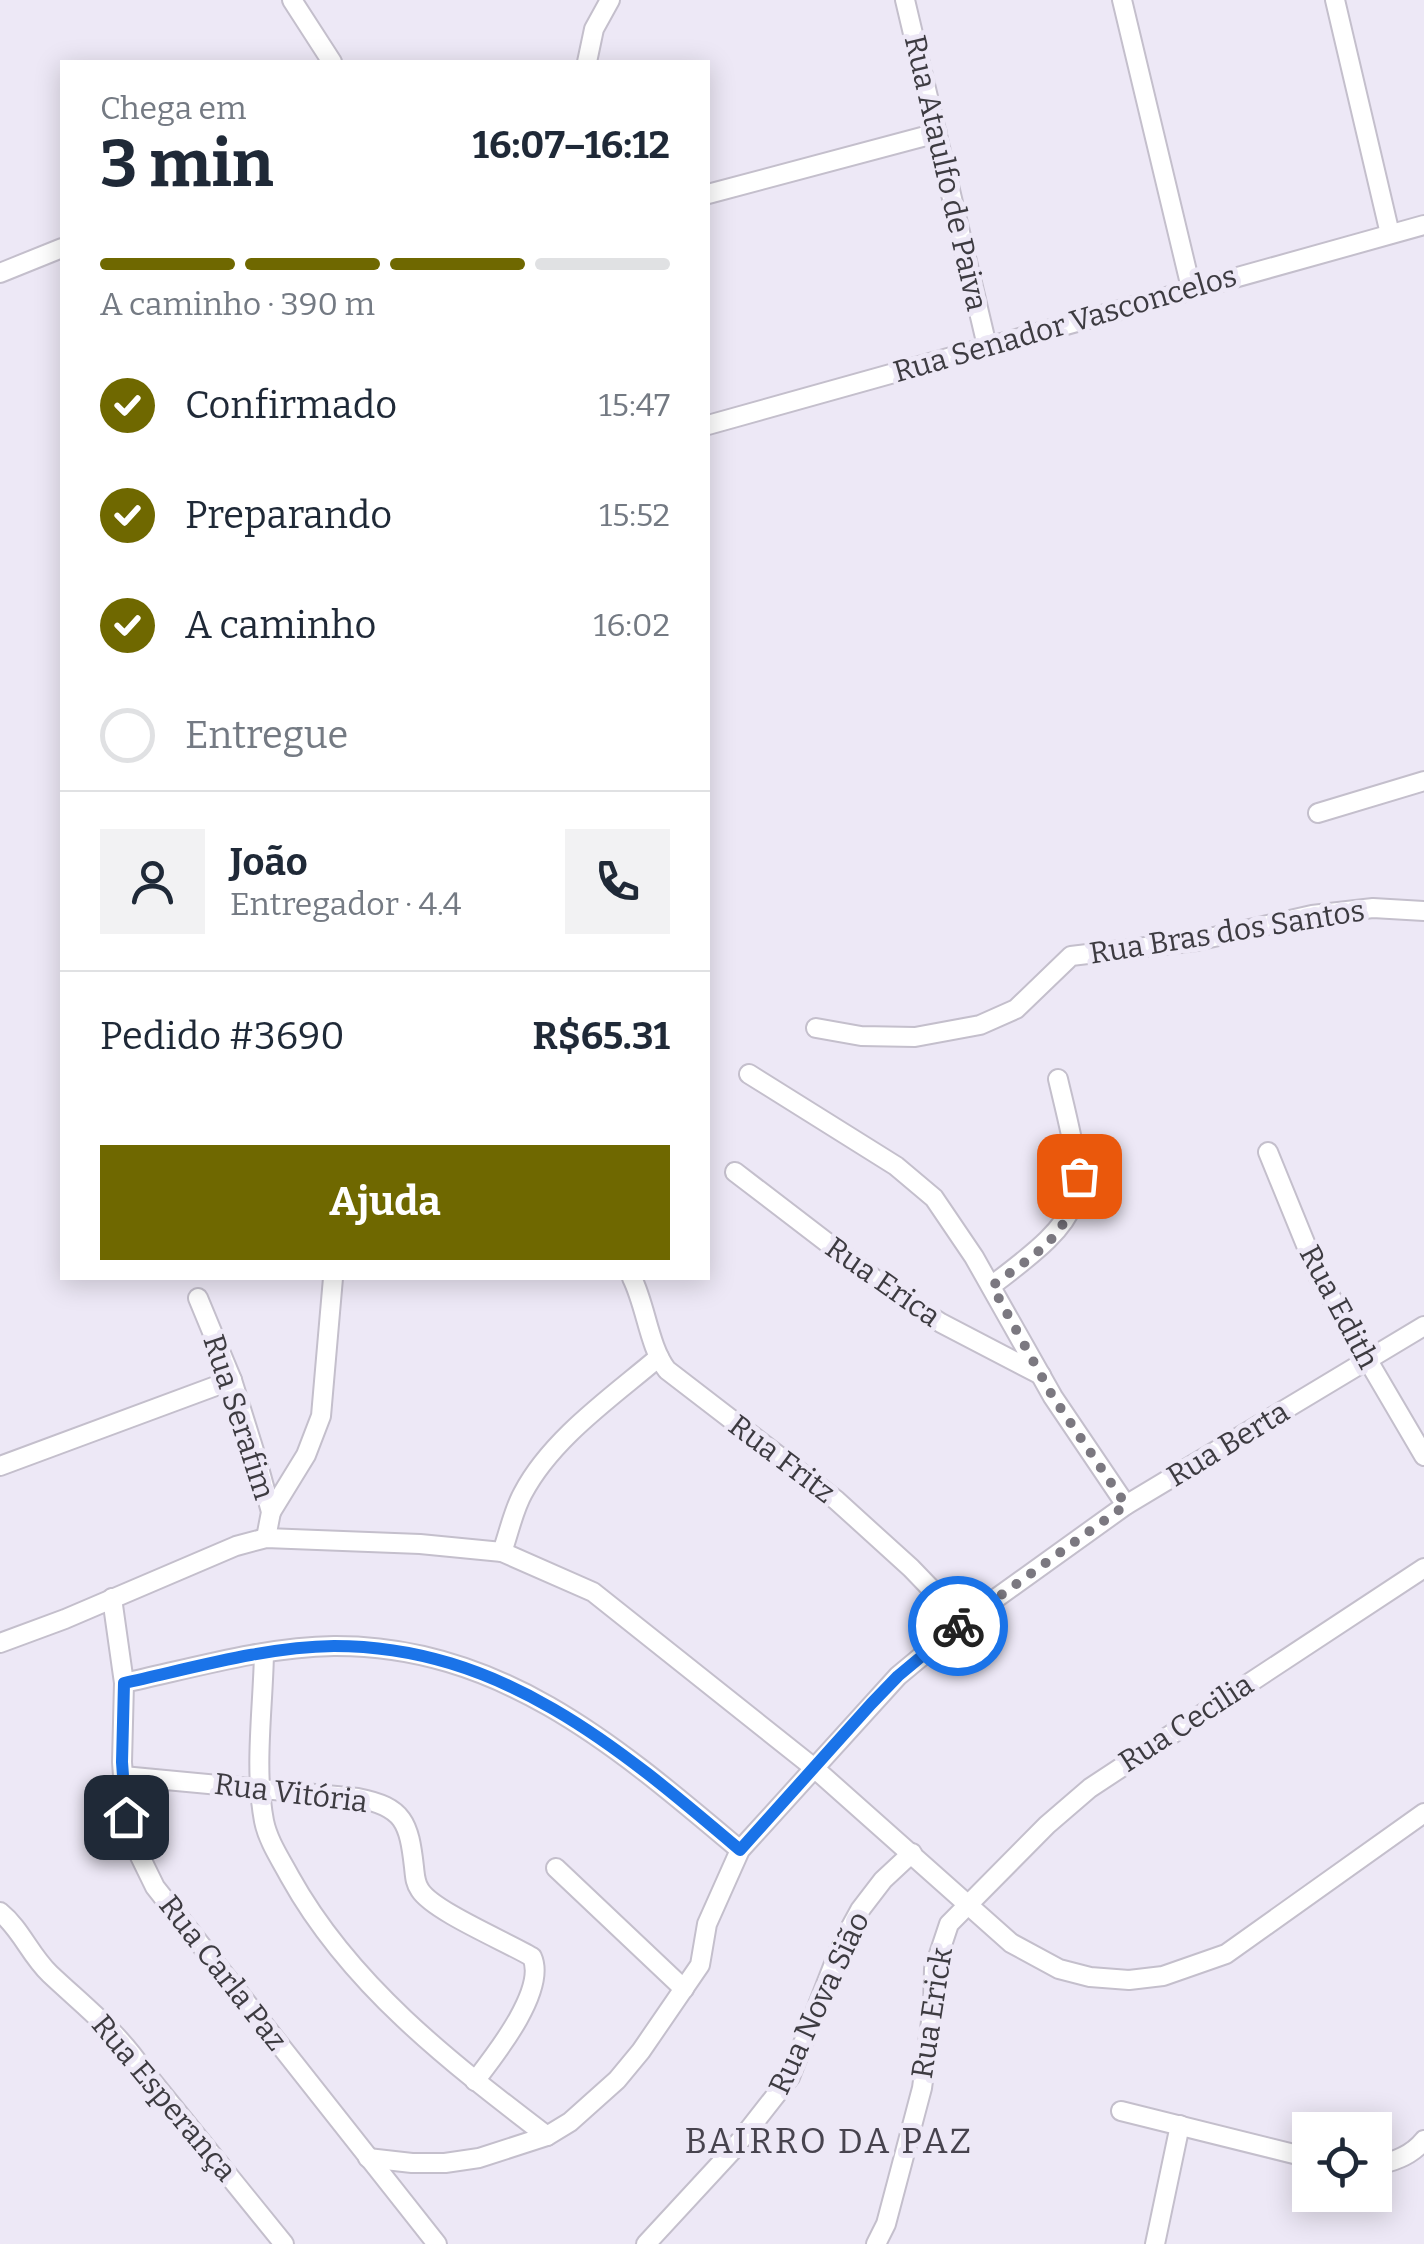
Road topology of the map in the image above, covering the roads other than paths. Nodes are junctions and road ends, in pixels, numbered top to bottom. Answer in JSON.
{"nodes":[{"id":1,"x":292,"y":0,"type":"edge"},
{"id":2,"x":610,"y":0,"type":"edge"},
{"id":3,"x":905,"y":0,"type":"edge"},
{"id":4,"x":1122,"y":0,"type":"edge"},
{"id":5,"x":1335,"y":0,"type":"edge"},
{"id":6,"x":331,"y":60,"type":"edge"},
{"id":7,"x":587,"y":60,"type":"edge"},
{"id":8,"x":937,"y":133,"type":"junction"},
{"id":9,"x":710,"y":193,"type":"edge"},
{"id":10,"x":1424,"y":226,"type":"edge"},
{"id":11,"x":1390,"y":234,"type":"junction"},
{"id":12,"x":60,"y":249,"type":"edge"},
{"id":13,"x":0,"y":273,"type":"edge"},
{"id":14,"x":1190,"y":288,"type":"junction"},
{"id":15,"x":987,"y":346,"type":"junction"},
{"id":16,"x":710,"y":424,"type":"edge"},
{"id":17,"x":1424,"y":781,"type":"edge"},
{"id":18,"x":1318,"y":813,"type":"dead end"},
{"id":19,"x":1424,"y":911,"type":"edge"},
{"id":20,"x":816,"y":1028,"type":"dead end"},
{"id":21,"x":749,"y":1074,"type":"dead end"},
{"id":22,"x":1058,"y":1079,"type":"dead end"},
{"id":23,"x":1268,"y":1152,"type":"dead end"},
{"id":24,"x":735,"y":1172,"type":"dead end"},
{"id":25,"x":333,"y":1280,"type":"edge"},
{"id":26,"x":633,"y":1280,"type":"edge"},
{"id":27,"x":992,"y":1286,"type":"junction"},
{"id":28,"x":198,"y":1298,"type":"dead end"},
{"id":29,"x":1424,"y":1326,"type":"edge"},
{"id":30,"x":659,"y":1358,"type":"junction"},
{"id":31,"x":1367,"y":1361,"type":"junction"},
{"id":32,"x":1041,"y":1376,"type":"junction"},
{"id":33,"x":232,"y":1380,"type":"junction"},
{"id":34,"x":1424,"y":1456,"type":"edge"},
{"id":35,"x":0,"y":1466,"type":"edge"},
{"id":36,"x":1126,"y":1505,"type":"junction"},
{"id":37,"x":271,"y":1512,"type":"junction"},
{"id":38,"x":266,"y":1538,"type":"junction"},
{"id":39,"x":502,"y":1552,"type":"junction"},
{"id":40,"x":1424,"y":1568,"type":"edge"},
{"id":41,"x":112,"y":1598,"type":"junction"},
{"id":42,"x":963,"y":1622,"type":"junction"},
{"id":43,"x":0,"y":1643,"type":"edge"},
{"id":44,"x":264,"y":1653,"type":"junction"},
{"id":45,"x":124,"y":1683,"type":"junction"},
{"id":46,"x":814,"y":1767,"type":"junction"},
{"id":47,"x":123,"y":1776,"type":"junction"},
{"id":48,"x":260,"y":1788,"type":"junction"},
{"id":49,"x":1424,"y":1813,"type":"edge"},
{"id":50,"x":740,"y":1850,"type":"junction"},
{"id":51,"x":912,"y":1853,"type":"junction"},
{"id":52,"x":556,"y":1868,"type":"dead end"},
{"id":53,"x":967,"y":1904,"type":"junction"},
{"id":54,"x":0,"y":1912,"type":"edge"},
{"id":55,"x":684,"y":1988,"type":"junction"},
{"id":56,"x":475,"y":2081,"type":"junction"},
{"id":57,"x":1120,"y":2111,"type":"dead end"},
{"id":58,"x":1180,"y":2125,"type":"junction"},
{"id":59,"x":547,"y":2136,"type":"junction"},
{"id":60,"x":1424,"y":2140,"type":"edge"},
{"id":61,"x":1292,"y":2153,"type":"edge"},
{"id":62,"x":368,"y":2158,"type":"junction"},
{"id":63,"x":1392,"y":2160,"type":"edge"},
{"id":64,"x":284,"y":2244,"type":"edge"},
{"id":65,"x":437,"y":2244,"type":"edge"},
{"id":66,"x":646,"y":2244,"type":"edge"},
{"id":67,"x":876,"y":2244,"type":"edge"},
{"id":68,"x":1154,"y":2244,"type":"edge"}],
"edges":[{"from":1,"to":6,"type":"street"},
{"from":2,"to":7,"type":"street"},
{"from":3,"to":8,"type":"street","name":"Rua Ataulfo de Paiva"},
{"from":4,"to":14,"type":"street"},
{"from":5,"to":11,"type":"street"},
{"from":8,"to":9,"type":"street"},
{"from":8,"to":15,"type":"street","name":"Rua Ataulfo de Paiva"},
{"from":10,"to":11,"type":"street","name":"Rua Senador Vasconcelos"},
{"from":11,"to":14,"type":"street","name":"Rua Senador Vasconcelos"},
{"from":12,"to":13,"type":"street"},
{"from":14,"to":15,"type":"street","name":"Rua Senador Vasconcelos"},
{"from":15,"to":16,"type":"street","name":"Rua Senador Vasconcelos"},
{"from":17,"to":18,"type":"street"},
{"from":19,"to":20,"type":"street","name":"Rua Bras dos Santos"},
{"from":21,"to":27,"type":"street"},
{"from":22,"to":27,"type":"street"},
{"from":23,"to":31,"type":"street","name":"Rua Edith"},
{"from":24,"to":32,"type":"street","name":"Rua Erica"},
{"from":25,"to":37,"type":"street"},
{"from":26,"to":30,"type":"street"},
{"from":27,"to":32,"type":"street"},
{"from":28,"to":33,"type":"street","name":"Rua Serafim"},
{"from":29,"to":31,"type":"street","name":"Rua Berta"},
{"from":30,"to":39,"type":"street"},
{"from":30,"to":42,"type":"street","name":"Rua Fritz"},
{"from":31,"to":34,"type":"street","name":"Rua Edith"},
{"from":31,"to":36,"type":"street","name":"Rua Berta"},
{"from":32,"to":36,"type":"street"},
{"from":33,"to":35,"type":"street"},
{"from":33,"to":37,"type":"street","name":"Rua Serafim"},
{"from":36,"to":42,"type":"street","name":"Rua Berta"},
{"from":37,"to":38,"type":"street","name":"Rua Serafim"},
{"from":38,"to":39,"type":"street"},
{"from":38,"to":41,"type":"street"},
{"from":39,"to":46,"type":"street"},
{"from":40,"to":53,"type":"street","name":"Rua Cecilia"},
{"from":41,"to":43,"type":"street"},
{"from":41,"to":45,"type":"street","name":"Rua Carla Paz"},
{"from":42,"to":46,"type":"street","name":"Rua Berta"},
{"from":44,"to":45,"type":"street"},
{"from":44,"to":48,"type":"street"},
{"from":44,"to":50,"type":"street"},
{"from":45,"to":47,"type":"street","name":"Rua Carla Paz"},
{"from":46,"to":50,"type":"street","name":"Rua Berta"},
{"from":46,"to":51,"type":"street"},
{"from":47,"to":48,"type":"street","name":"Rua Vitória"},
{"from":47,"to":62,"type":"street","name":"Rua Carla Paz"},
{"from":48,"to":56,"type":"street"},
{"from":48,"to":56,"type":"street","name":"Rua Vitória"},
{"from":49,"to":53,"type":"street"},
{"from":50,"to":55,"type":"street","name":"Rua Berta"},
{"from":51,"to":53,"type":"street"},
{"from":51,"to":66,"type":"street","name":"Rua Nova Sião"},
{"from":52,"to":55,"type":"street"},
{"from":53,"to":67,"type":"street","name":"Rua Erick"},
{"from":54,"to":64,"type":"street","name":"Rua Esperança"},
{"from":55,"to":59,"type":"street","name":"Rua Berta"},
{"from":56,"to":59,"type":"street"},
{"from":57,"to":58,"type":"street"},
{"from":58,"to":61,"type":"street"},
{"from":58,"to":68,"type":"street"},
{"from":59,"to":62,"type":"street","name":"Rua Berta"},
{"from":60,"to":63,"type":"street"},
{"from":62,"to":65,"type":"street","name":"Rua Carla Paz"}]}
